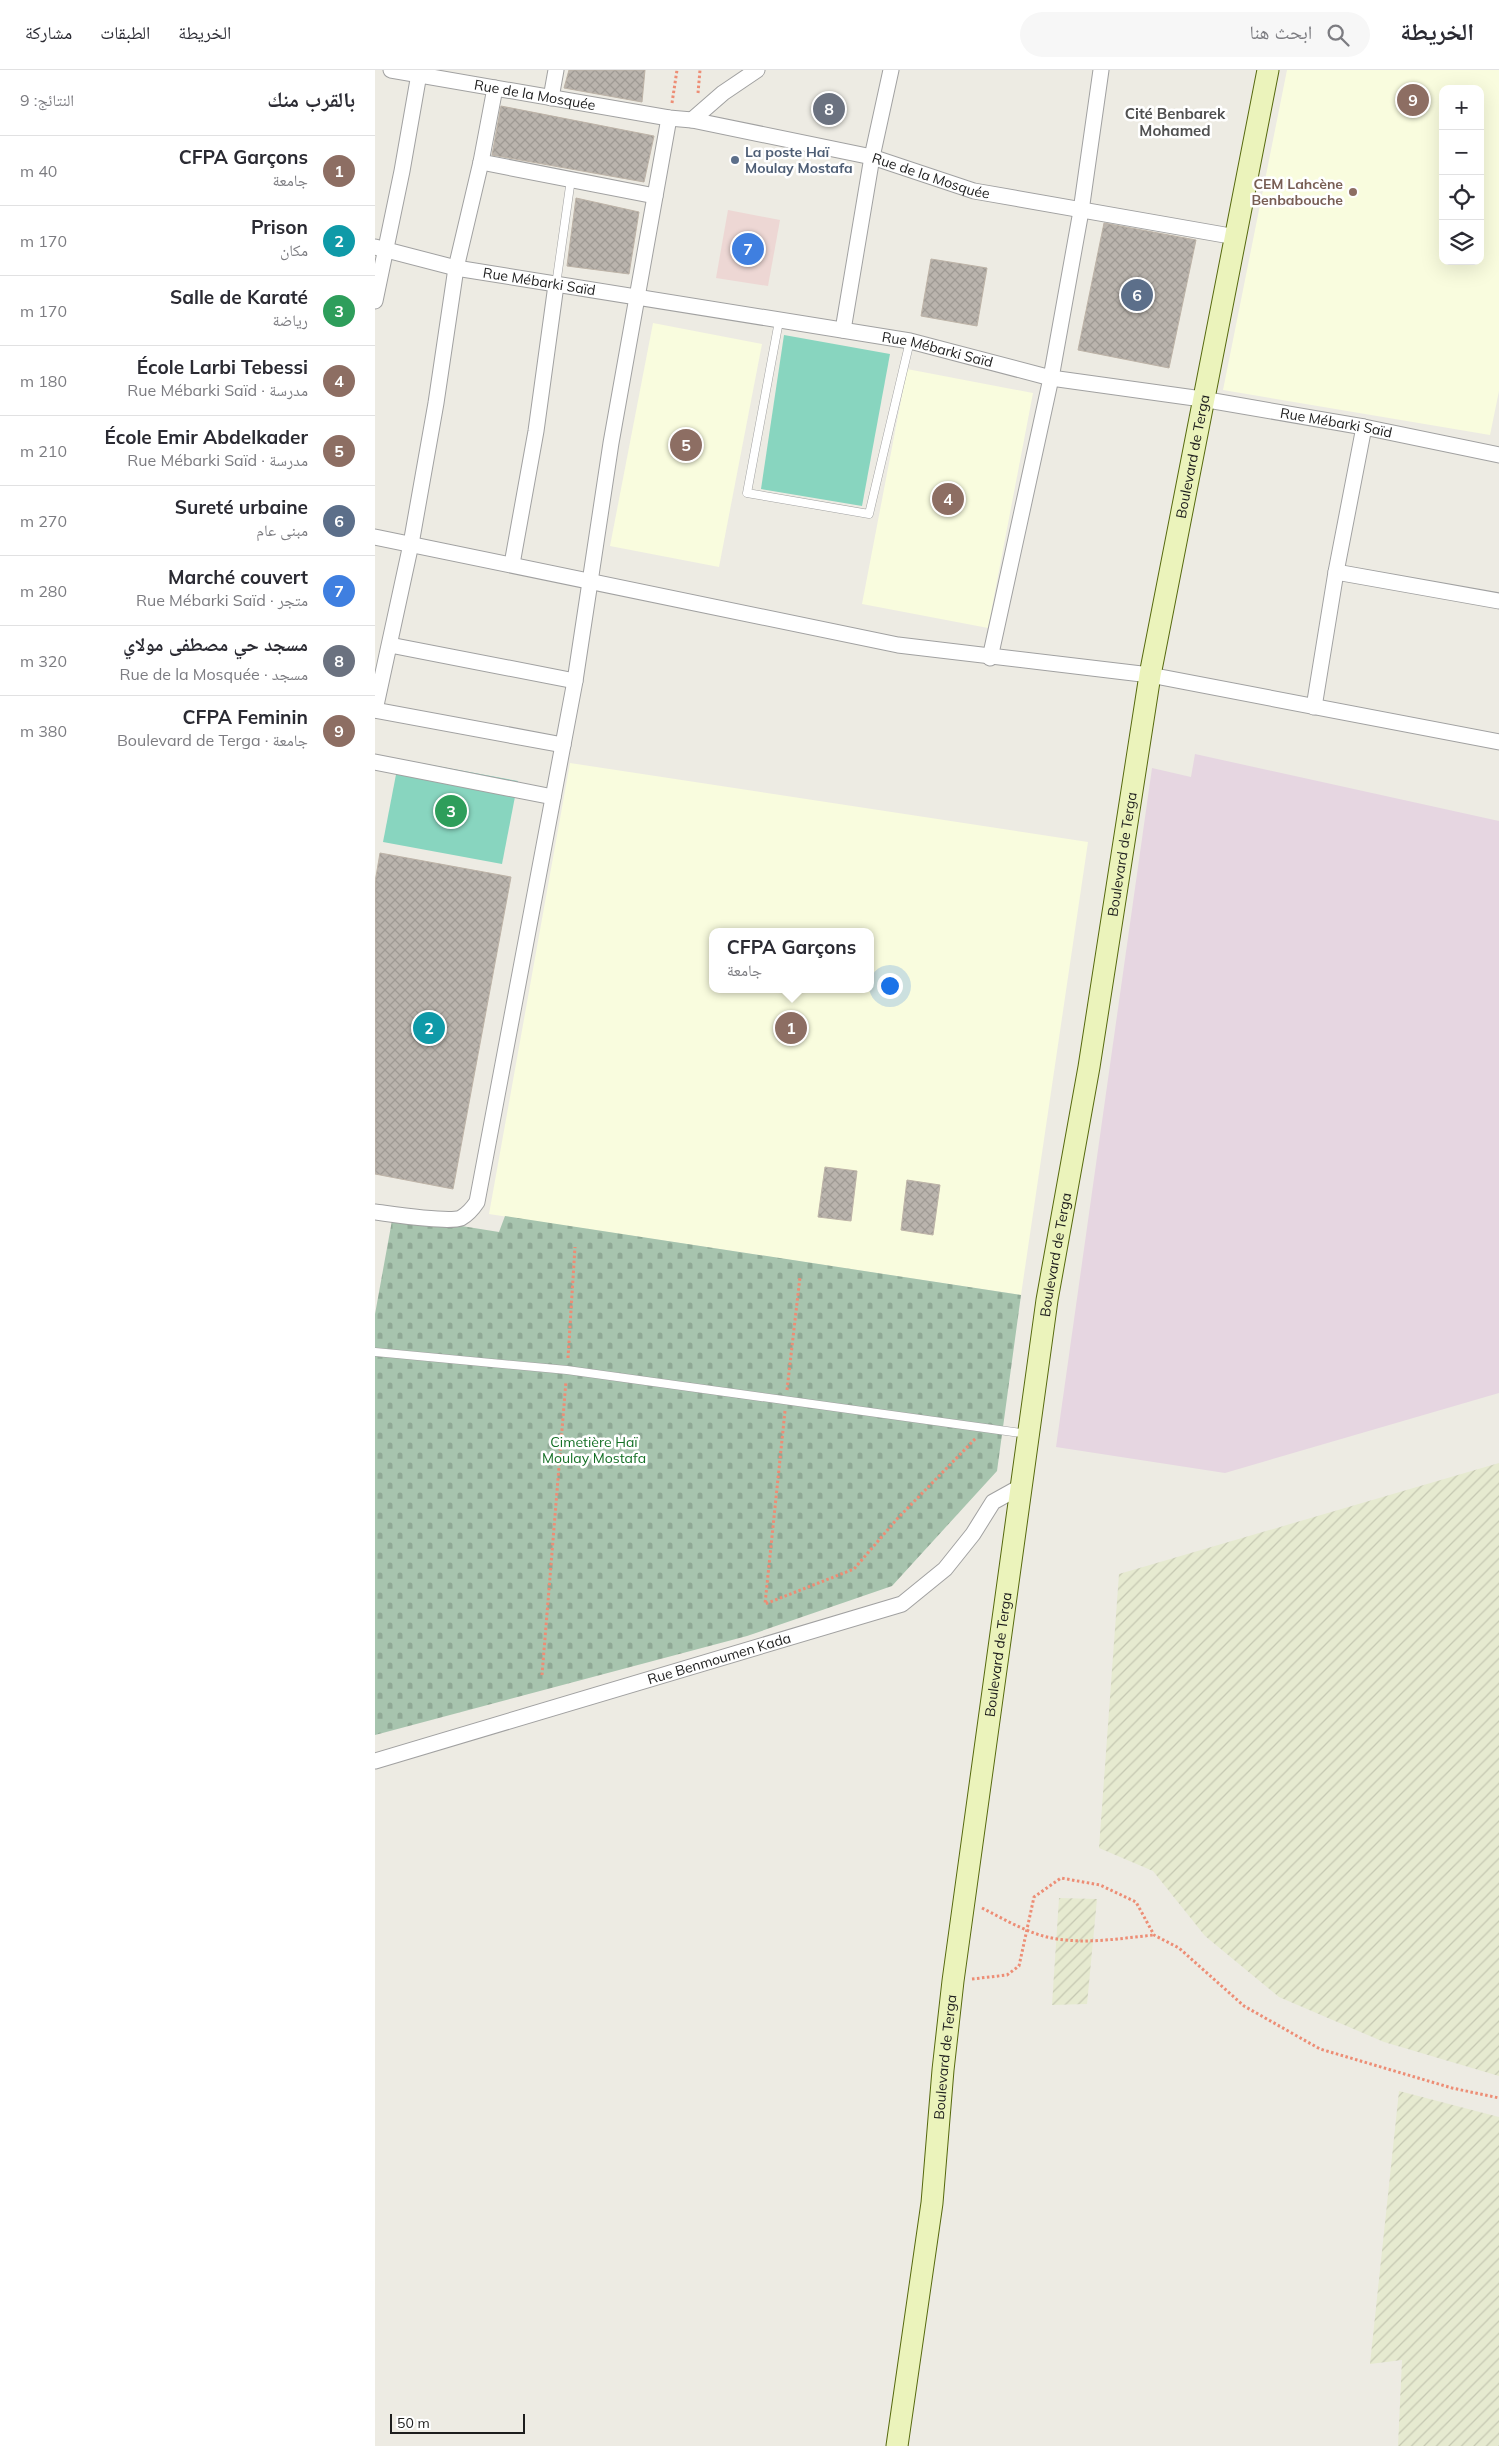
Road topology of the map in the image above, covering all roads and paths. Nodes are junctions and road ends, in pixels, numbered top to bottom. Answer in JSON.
{"nodes":[{"id":1,"x":391,"y":70,"type":"edge"},
{"id":2,"x":556,"y":70,"type":"edge"},
{"id":3,"x":677,"y":70,"type":"edge"},
{"id":4,"x":757,"y":70,"type":"edge"},
{"id":5,"x":891,"y":70,"type":"edge"},
{"id":6,"x":1101,"y":70,"type":"edge"},
{"id":7,"x":1268,"y":70,"type":"edge"},
{"id":8,"x":419,"y":74,"type":"junction"},
{"id":9,"x":495,"y":88,"type":"junction"},
{"id":10,"x":551,"y":98,"type":"junction"},
{"id":11,"x":669,"y":118,"type":"junction"},
{"id":12,"x":692,"y":120,"type":"junction"},
{"id":13,"x":871,"y":157,"type":"junction"},
{"id":14,"x":481,"y":162,"type":"junction"},
{"id":15,"x":571,"y":179,"type":"junction"},
{"id":16,"x":655,"y":196,"type":"junction"},
{"id":17,"x":1081,"y":211,"type":"junction"},
{"id":18,"x":1236,"y":237,"type":"junction"},
{"id":19,"x":379,"y":248,"type":"edge"},
{"id":20,"x":456,"y":268,"type":"junction"},
{"id":21,"x":556,"y":285,"type":"junction"},
{"id":22,"x":637,"y":298,"type":"junction"},
{"id":23,"x":375,"y":300,"type":"edge"},
{"id":24,"x":779,"y":321,"type":"junction"},
{"id":25,"x":843,"y":330,"type":"junction"},
{"id":26,"x":910,"y":341,"type":"junction"},
{"id":27,"x":1051,"y":378,"type":"junction"},
{"id":28,"x":1202,"y":399,"type":"junction"},
{"id":29,"x":1364,"y":427,"type":"junction"},
{"id":30,"x":1499,"y":454,"type":"edge"},
{"id":31,"x":375,"y":537,"type":"edge"},
{"id":32,"x":411,"y":544,"type":"junction"},
{"id":33,"x":512,"y":564,"type":"junction"},
{"id":34,"x":1336,"y":572,"type":"junction"},
{"id":35,"x":591,"y":580,"type":"junction"},
{"id":36,"x":1499,"y":601,"type":"edge"},
{"id":37,"x":390,"y":645,"type":"junction"},
{"id":38,"x":990,"y":658,"type":"junction"},
{"id":39,"x":1150,"y":675,"type":"junction"},
{"id":40,"x":575,"y":680,"type":"junction"},
{"id":41,"x":1314,"y":707,"type":"junction"},
{"id":42,"x":375,"y":710,"type":"edge"},
{"id":43,"x":1499,"y":742,"type":"edge"},
{"id":44,"x":563,"y":745,"type":"junction"},
{"id":45,"x":375,"y":762,"type":"edge"},
{"id":46,"x":553,"y":796,"type":"junction"},
{"id":47,"x":376,"y":1216,"type":"edge"},
{"id":48,"x":575,"y":1246,"type":"dead end"},
{"id":49,"x":800,"y":1277,"type":"dead end"},
{"id":50,"x":375,"y":1352,"type":"edge"},
{"id":51,"x":567,"y":1370,"type":"junction"},
{"id":52,"x":786,"y":1400,"type":"junction"},
{"id":53,"x":985,"y":1428,"type":"junction"},
{"id":54,"x":1029,"y":1434,"type":"junction"},
{"id":55,"x":1020,"y":1487,"type":"junction"},
{"id":56,"x":543,"y":1675,"type":"dead end"},
{"id":57,"x":375,"y":1761,"type":"edge"},
{"id":58,"x":964,"y":1899,"type":"junction"},
{"id":59,"x":1026,"y":1930,"type":"junction"},
{"id":60,"x":1154,"y":1935,"type":"junction"},
{"id":61,"x":953,"y":1980,"type":"junction"},
{"id":62,"x":1499,"y":2098,"type":"edge"},
{"id":63,"x":897,"y":2446,"type":"edge"}],
"edges":[{"from":1,"to":8,"type":"street","name":"Rue de la Mosquée"},
{"from":2,"to":10,"type":"street"},
{"from":3,"to":11,"type":"path"},
{"from":4,"to":12,"type":"street"},
{"from":5,"to":13,"type":"street"},
{"from":6,"to":17,"type":"street"},
{"from":7,"to":18,"type":"main road","name":"Boulevard de Terga"},
{"from":8,"to":9,"type":"street","name":"Rue de la Mosquée"},
{"from":8,"to":19,"type":"street"},
{"from":9,"to":10,"type":"street","name":"Rue de la Mosquée"},
{"from":9,"to":14,"type":"street"},
{"from":10,"to":11,"type":"street","name":"Rue de la Mosquée"},
{"from":11,"to":12,"type":"street","name":"Rue de la Mosquée"},
{"from":11,"to":16,"type":"street"},
{"from":12,"to":13,"type":"street","name":"Rue de la Mosquée"},
{"from":13,"to":17,"type":"street","name":"Rue de la Mosquée"},
{"from":13,"to":25,"type":"street"},
{"from":14,"to":15,"type":"street"},
{"from":14,"to":20,"type":"street"},
{"from":15,"to":16,"type":"street"},
{"from":15,"to":21,"type":"lane"},
{"from":16,"to":22,"type":"street"},
{"from":17,"to":18,"type":"street","name":"Rue de la Mosquée"},
{"from":17,"to":27,"type":"street"},
{"from":18,"to":28,"type":"main road","name":"Boulevard de Terga"},
{"from":19,"to":20,"type":"street","name":"Rue Mébarki Saïd"},
{"from":19,"to":23,"type":"street"},
{"from":20,"to":21,"type":"street","name":"Rue Mébarki Saïd"},
{"from":20,"to":32,"type":"street"},
{"from":21,"to":22,"type":"street","name":"Rue Mébarki Saïd"},
{"from":21,"to":33,"type":"street"},
{"from":22,"to":24,"type":"street","name":"Rue Mébarki Saïd"},
{"from":22,"to":35,"type":"street"},
{"from":24,"to":25,"type":"street","name":"Rue Mébarki Saïd"},
{"from":24,"to":26,"type":"lane"},
{"from":25,"to":26,"type":"street","name":"Rue Mébarki Saïd"},
{"from":26,"to":27,"type":"street","name":"Rue Mébarki Saïd"},
{"from":27,"to":28,"type":"street","name":"Rue Mébarki Saïd"},
{"from":27,"to":38,"type":"street"},
{"from":28,"to":29,"type":"street","name":"Rue Mébarki Saïd"},
{"from":28,"to":39,"type":"main road","name":"Boulevard de Terga"},
{"from":29,"to":30,"type":"street","name":"Rue Mébarki Saïd"},
{"from":29,"to":34,"type":"street"},
{"from":31,"to":32,"type":"street"},
{"from":32,"to":33,"type":"street"},
{"from":32,"to":37,"type":"street"},
{"from":33,"to":35,"type":"street"},
{"from":34,"to":36,"type":"street"},
{"from":34,"to":41,"type":"street"},
{"from":35,"to":38,"type":"street"},
{"from":35,"to":40,"type":"street"},
{"from":37,"to":40,"type":"street"},
{"from":37,"to":42,"type":"street"},
{"from":38,"to":39,"type":"street"},
{"from":39,"to":41,"type":"street"},
{"from":39,"to":54,"type":"main road","name":"Boulevard de Terga"},
{"from":40,"to":44,"type":"street"},
{"from":41,"to":43,"type":"street"},
{"from":42,"to":44,"type":"street"},
{"from":44,"to":46,"type":"street"},
{"from":45,"to":46,"type":"street"},
{"from":46,"to":47,"type":"street"},
{"from":48,"to":51,"type":"path"},
{"from":49,"to":52,"type":"path"},
{"from":50,"to":51,"type":"lane"},
{"from":51,"to":52,"type":"lane"},
{"from":51,"to":56,"type":"path"},
{"from":52,"to":53,"type":"lane"},
{"from":52,"to":53,"type":"path"},
{"from":53,"to":54,"type":"lane"},
{"from":54,"to":55,"type":"main road","name":"Boulevard de Terga"},
{"from":55,"to":57,"type":"street","name":"Rue Benmoumen Kada"},
{"from":55,"to":58,"type":"main road","name":"Boulevard de Terga"},
{"from":58,"to":59,"type":"path"},
{"from":58,"to":61,"type":"main road","name":"Boulevard de Terga"},
{"from":59,"to":60,"type":"path"},
{"from":59,"to":60,"type":"path"},
{"from":59,"to":61,"type":"path"},
{"from":60,"to":62,"type":"path"},
{"from":61,"to":63,"type":"main road","name":"Boulevard de Terga"}]}
